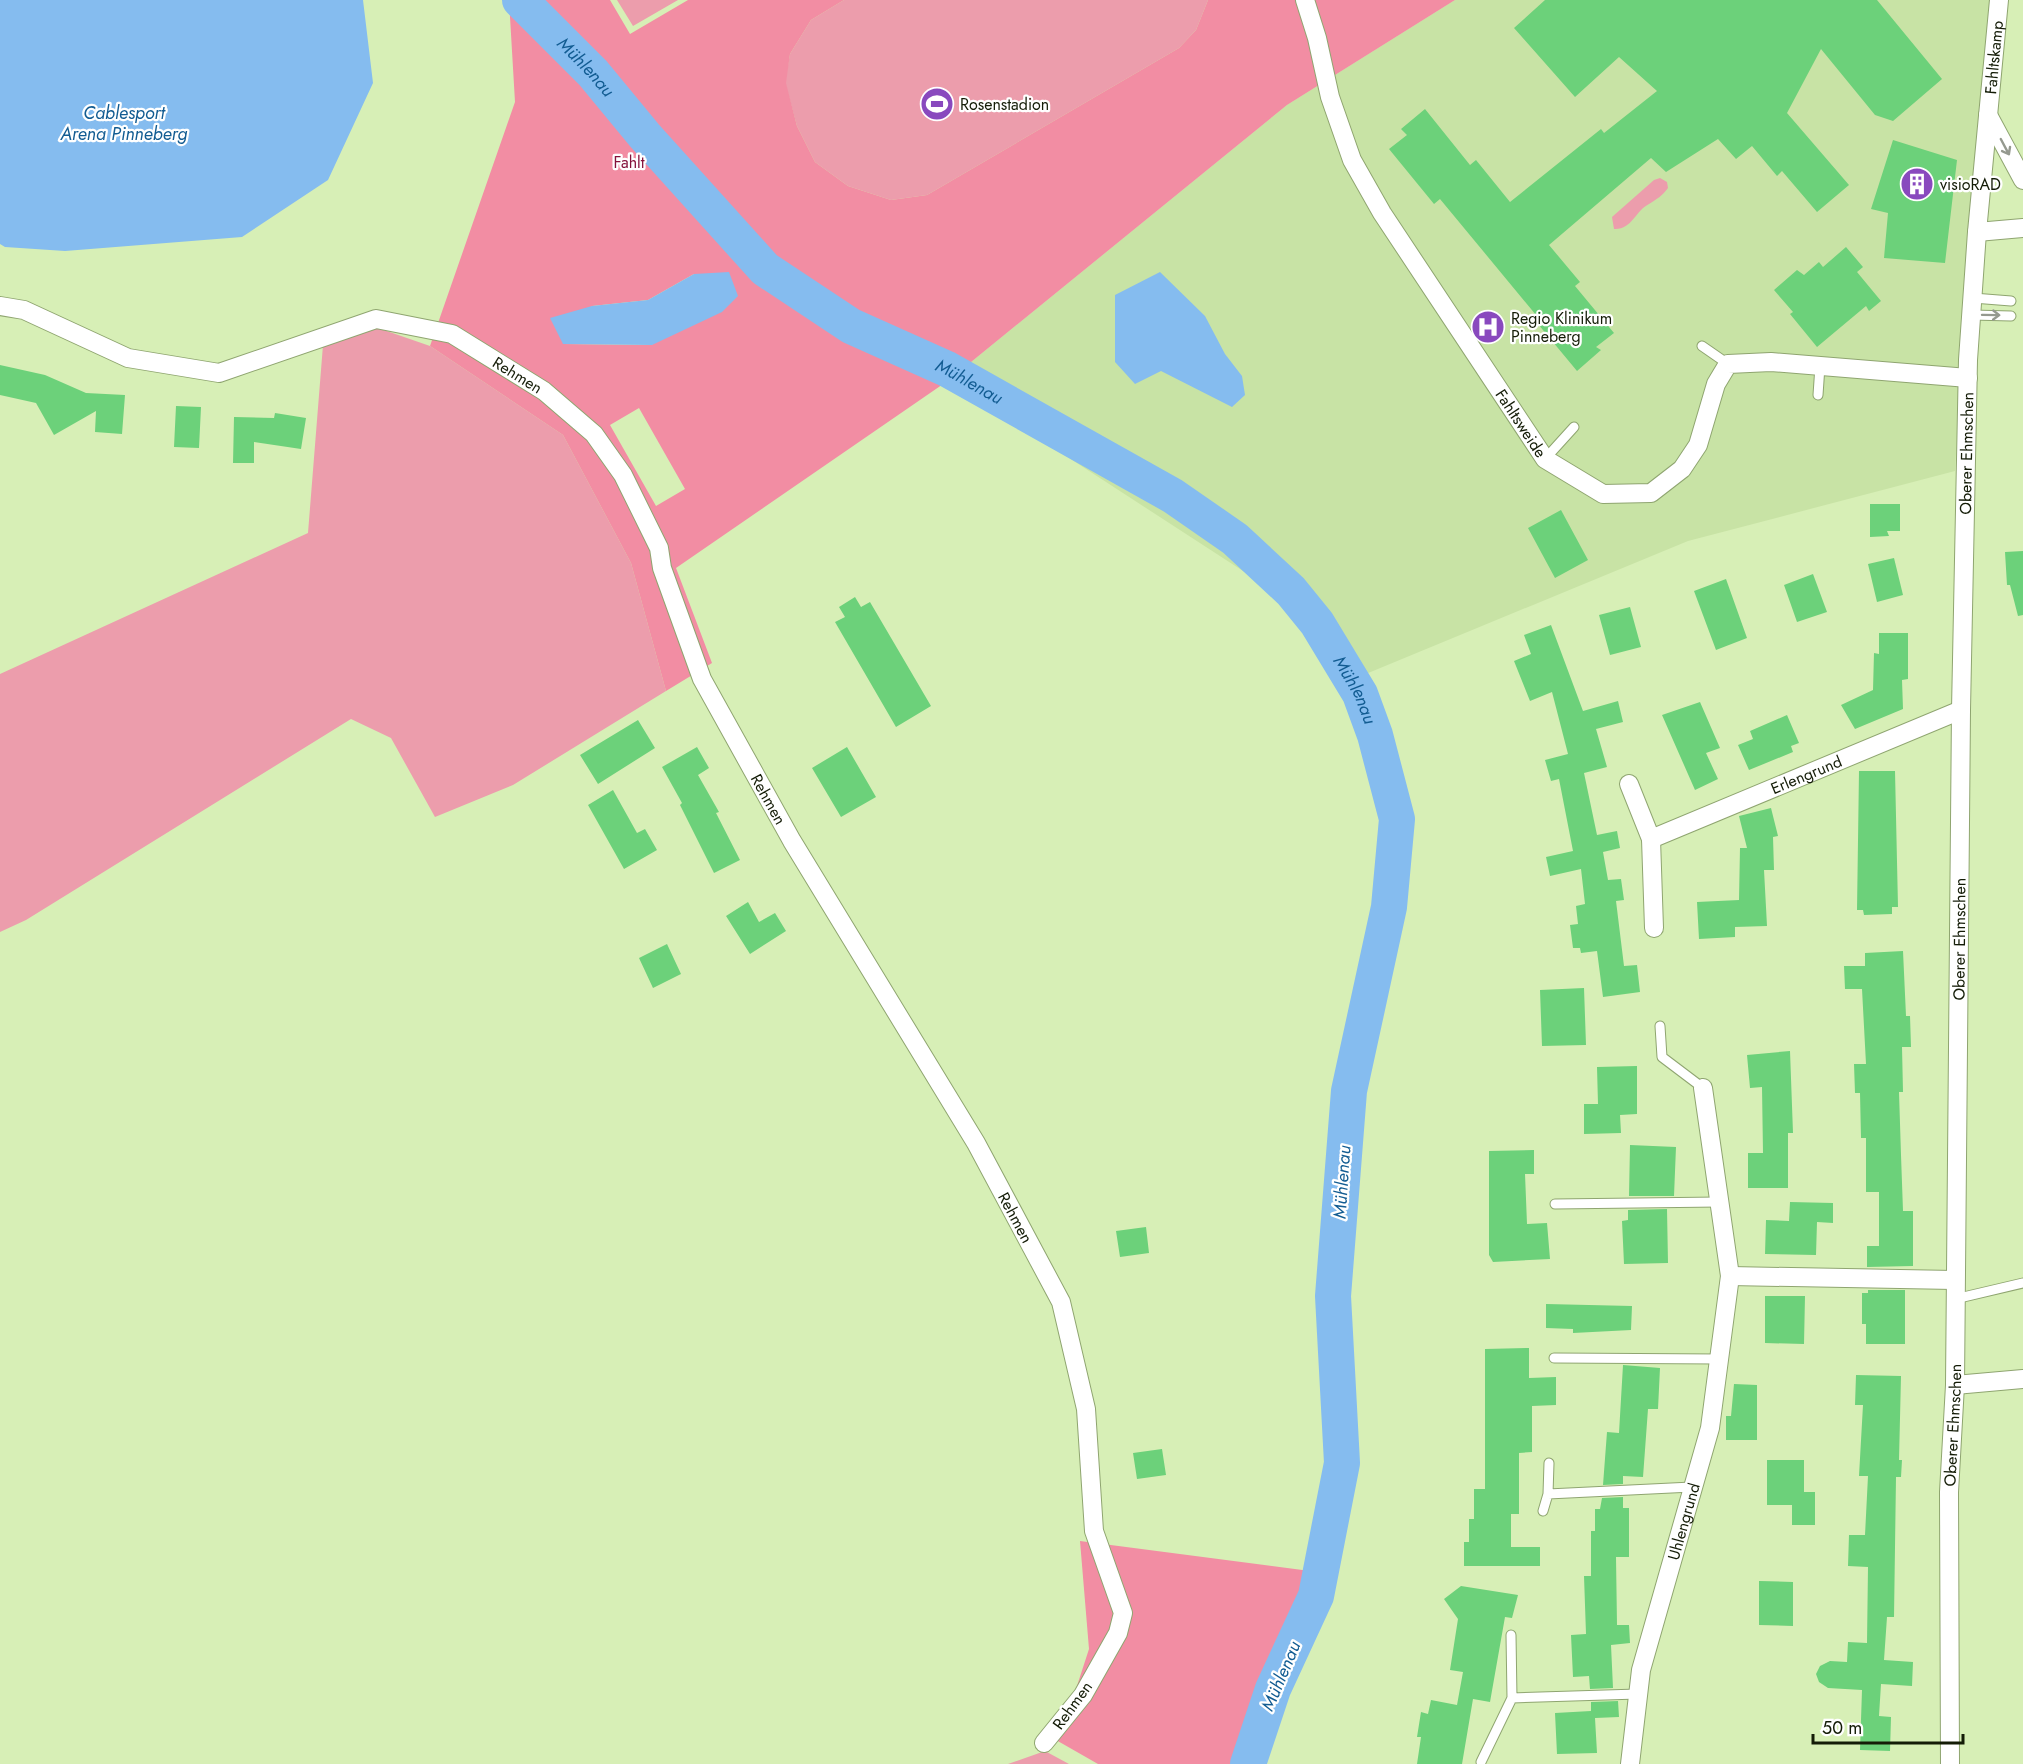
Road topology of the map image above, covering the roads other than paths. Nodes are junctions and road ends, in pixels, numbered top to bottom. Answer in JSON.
{"nodes":[{"id":1,"x":1305,"y":0,"type":"edge"},
{"id":2,"x":1999,"y":0,"type":"edge"},
{"id":3,"x":1988,"y":115,"type":"junction"},
{"id":4,"x":2023,"y":180,"type":"edge"},
{"id":5,"x":2023,"y":228,"type":"edge"},
{"id":6,"x":1977,"y":232,"type":"junction"},
{"id":7,"x":2011,"y":301,"type":"dead end"},
{"id":8,"x":0,"y":306,"type":"edge"},
{"id":9,"x":1973,"y":306,"type":"junction"},
{"id":10,"x":2011,"y":316,"type":"dead end"},
{"id":11,"x":1702,"y":346,"type":"dead end"},
{"id":12,"x":1728,"y":364,"type":"junction"},
{"id":13,"x":1820,"y":366,"type":"junction"},
{"id":14,"x":1968,"y":378,"type":"junction"},
{"id":15,"x":1818,"y":395,"type":"dead end"},
{"id":16,"x":1574,"y":427,"type":"dead end"},
{"id":17,"x":1545,"y":459,"type":"junction"},
{"id":18,"x":1961,"y":710,"type":"junction"},
{"id":19,"x":1629,"y":784,"type":"dead end"},
{"id":20,"x":1651,"y":839,"type":"junction"},
{"id":21,"x":1654,"y":928,"type":"dead end"},
{"id":22,"x":1660,"y":1026,"type":"dead end"},
{"id":23,"x":1702,"y":1088,"type":"joint"},
{"id":24,"x":1719,"y":1202,"type":"junction"},
{"id":25,"x":1555,"y":1204,"type":"dead end"},
{"id":26,"x":1730,"y":1276,"type":"junction"},
{"id":27,"x":1954,"y":1280,"type":"junction"},
{"id":28,"x":2023,"y":1283,"type":"edge"},
{"id":29,"x":1955,"y":1299,"type":"junction"},
{"id":30,"x":1554,"y":1358,"type":"dead end"},
{"id":31,"x":1719,"y":1359,"type":"junction"},
{"id":32,"x":2023,"y":1379,"type":"edge"},
{"id":33,"x":1955,"y":1385,"type":"junction"},
{"id":34,"x":1549,"y":1463,"type":"dead end"},
{"id":35,"x":1692,"y":1487,"type":"junction"},
{"id":36,"x":1548,"y":1494,"type":"junction"},
{"id":37,"x":1543,"y":1512,"type":"dead end"},
{"id":38,"x":1511,"y":1635,"type":"dead end"},
{"id":39,"x":1638,"y":1694,"type":"junction"},
{"id":40,"x":1512,"y":1698,"type":"junction"},
{"id":41,"x":1044,"y":1743,"type":"dead end"},
{"id":42,"x":1481,"y":1762,"type":"dead end"},
{"id":43,"x":1630,"y":1764,"type":"edge"},
{"id":44,"x":1950,"y":1764,"type":"edge"}],
"edges":[{"from":1,"to":17,"type":"street","name":"Fahltsweide"},
{"from":2,"to":3,"type":"street","name":"Fahltskamp"},
{"from":3,"to":4,"type":"street","one_way":true},
{"from":3,"to":6,"type":"street","name":"Oberer Ehmschen"},
{"from":5,"to":6,"type":"street"},
{"from":6,"to":9,"type":"street","name":"Oberer Ehmschen"},
{"from":7,"to":9,"type":"lane"},
{"from":8,"to":41,"type":"street","name":"Rehmen"},
{"from":9,"to":10,"type":"lane","one_way":true},
{"from":9,"to":14,"type":"street","name":"Oberer Ehmschen"},
{"from":11,"to":12,"type":"lane"},
{"from":12,"to":13,"type":"street"},
{"from":12,"to":17,"type":"street","name":"Fahltsweide"},
{"from":13,"to":14,"type":"street"},
{"from":13,"to":15,"type":"lane"},
{"from":14,"to":18,"type":"street","name":"Oberer Ehmschen"},
{"from":16,"to":17,"type":"lane"},
{"from":18,"to":20,"type":"street","name":"Erlengrund"},
{"from":18,"to":27,"type":"street","name":"Oberer Ehmschen"},
{"from":19,"to":20,"type":"street"},
{"from":20,"to":21,"type":"street"},
{"from":22,"to":23,"type":"lane"},
{"from":23,"to":24,"type":"street","name":"Uhlengrund"},
{"from":24,"to":25,"type":"lane"},
{"from":24,"to":26,"type":"street","name":"Uhlengrund"},
{"from":26,"to":27,"type":"street"},
{"from":26,"to":31,"type":"street","name":"Uhlengrund"},
{"from":27,"to":29,"type":"street","name":"Oberer Ehmschen"},
{"from":28,"to":29,"type":"lane"},
{"from":29,"to":33,"type":"street","name":"Oberer Ehmschen"},
{"from":30,"to":31,"type":"lane"},
{"from":31,"to":35,"type":"street","name":"Uhlengrund"},
{"from":32,"to":33,"type":"street"},
{"from":33,"to":44,"type":"street","name":"Oberer Ehmschen"},
{"from":34,"to":36,"type":"lane"},
{"from":35,"to":36,"type":"lane"},
{"from":35,"to":39,"type":"street","name":"Uhlengrund"},
{"from":36,"to":37,"type":"lane"},
{"from":38,"to":40,"type":"lane"},
{"from":39,"to":40,"type":"lane"},
{"from":39,"to":43,"type":"street","name":"Uhlengrund"},
{"from":40,"to":42,"type":"lane"}]}
